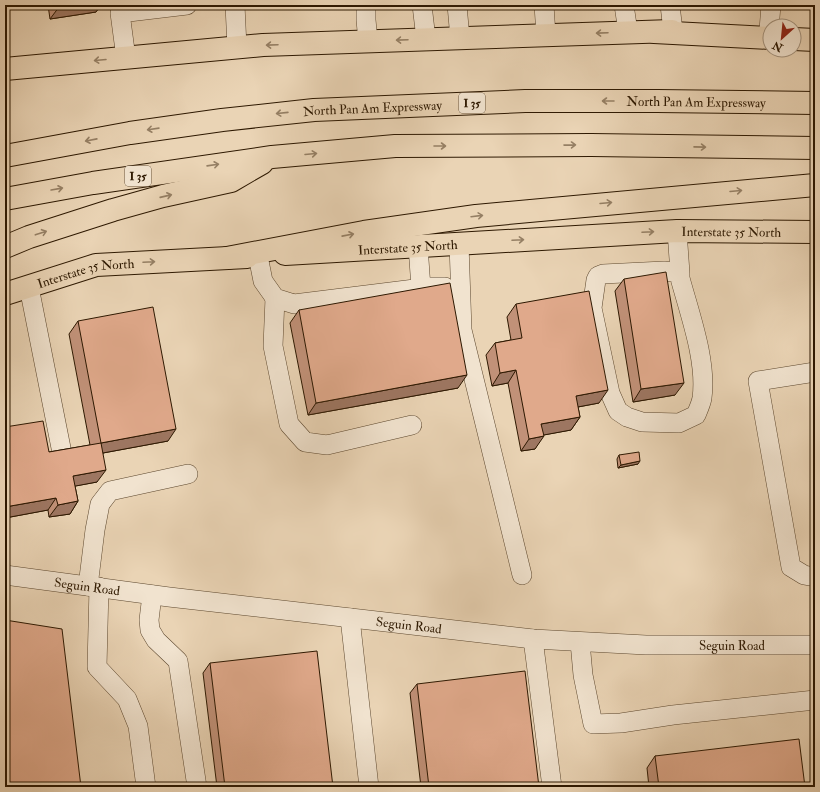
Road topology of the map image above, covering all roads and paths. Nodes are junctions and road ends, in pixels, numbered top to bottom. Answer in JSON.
{"nodes":[{"id":1,"x":187,"y":5,"type":"edge"},
{"id":2,"x":235,"y":5,"type":"edge"},
{"id":3,"x":366,"y":5,"type":"edge"},
{"id":4,"x":422,"y":5,"type":"edge"},
{"id":5,"x":458,"y":5,"type":"edge"},
{"id":6,"x":544,"y":5,"type":"edge"},
{"id":7,"x":624,"y":5,"type":"edge"},
{"id":8,"x":670,"y":5,"type":"edge"},
{"id":9,"x":771,"y":5,"type":"edge"},
{"id":10,"x":771,"y":18,"type":"edge"},
{"id":11,"x":802,"y":29,"type":"edge"},
{"id":12,"x":815,"y":29,"type":"edge"},
{"id":13,"x":628,"y":32,"type":"junction"},
{"id":14,"x":664,"y":32,"type":"junction"},
{"id":15,"x":762,"y":32,"type":"edge"},
{"id":16,"x":546,"y":35,"type":"junction"},
{"id":17,"x":460,"y":38,"type":"junction"},
{"id":18,"x":426,"y":39,"type":"junction"},
{"id":19,"x":802,"y":39,"type":"edge"},
{"id":20,"x":815,"y":40,"type":"edge"},
{"id":21,"x":368,"y":41,"type":"junction"},
{"id":22,"x":237,"y":47,"type":"junction"},
{"id":23,"x":126,"y":58,"type":"junction"},
{"id":24,"x":5,"y":69,"type":"edge"},
{"id":25,"x":815,"y":103,"type":"edge"},
{"id":26,"x":815,"y":148,"type":"edge"},
{"id":27,"x":5,"y":156,"type":"edge"},
{"id":28,"x":272,"y":157,"type":"junction"},
{"id":29,"x":815,"y":185,"type":"edge"},
{"id":30,"x":5,"y":199,"type":"edge"},
{"id":31,"x":677,"y":231,"type":"junction"},
{"id":32,"x":815,"y":232,"type":"edge"},
{"id":33,"x":458,"y":244,"type":"junction"},
{"id":34,"x":418,"y":246,"type":"junction"},
{"id":35,"x":5,"y":247,"type":"edge"},
{"id":36,"x":258,"y":256,"type":"junction"},
{"id":37,"x":227,"y":258,"type":"junction"},
{"id":38,"x":680,"y":273,"type":"junction"},
{"id":39,"x":29,"y":287,"type":"junction"},
{"id":40,"x":421,"y":288,"type":"junction"},
{"id":41,"x":460,"y":288,"type":"junction"},
{"id":42,"x":5,"y":294,"type":"edge"},
{"id":43,"x":275,"y":298,"type":"junction"},
{"id":44,"x":815,"y":372,"type":"edge"},
{"id":45,"x":412,"y":425,"type":"dead end"},
{"id":46,"x":62,"y":452,"type":"edge"},
{"id":47,"x":188,"y":474,"type":"dead end"},
{"id":48,"x":5,"y":575,"type":"edge"},
{"id":49,"x":522,"y":575,"type":"dead end"},
{"id":50,"x":815,"y":577,"type":"edge"},
{"id":51,"x":93,"y":587,"type":"junction"},
{"id":52,"x":152,"y":595,"type":"junction"},
{"id":53,"x":350,"y":618,"type":"junction"},
{"id":54,"x":533,"y":639,"type":"junction"},
{"id":55,"x":580,"y":642,"type":"junction"},
{"id":56,"x":815,"y":645,"type":"edge"},
{"id":57,"x":815,"y":700,"type":"edge"},
{"id":58,"x":146,"y":787,"type":"edge"},
{"id":59,"x":197,"y":787,"type":"edge"},
{"id":60,"x":369,"y":787,"type":"edge"},
{"id":61,"x":552,"y":787,"type":"edge"}],
"edges":[{"from":1,"to":23,"type":"street"},
{"from":2,"to":22,"type":"street"},
{"from":3,"to":21,"type":"street"},
{"from":4,"to":18,"type":"street"},
{"from":5,"to":17,"type":"street"},
{"from":6,"to":16,"type":"street"},
{"from":7,"to":13,"type":"street"},
{"from":8,"to":14,"type":"street"},
{"from":9,"to":10,"type":"street"},
{"from":11,"to":12,"type":"main road"},
{"from":13,"to":14,"type":"main road"},
{"from":13,"to":16,"type":"main road","one_way":true},
{"from":14,"to":15,"type":"main road"},
{"from":16,"to":17,"type":"main road"},
{"from":17,"to":18,"type":"main road"},
{"from":18,"to":21,"type":"main road","one_way":true},
{"from":19,"to":20,"type":"main road"},
{"from":21,"to":22,"type":"main road","one_way":true},
{"from":22,"to":23,"type":"main road"},
{"from":23,"to":24,"type":"main road","one_way":true},
{"from":25,"to":27,"type":"main road","name":"North Pan Am Expressway","number":"I 35","one_way":true},
{"from":28,"to":26,"type":"main road","number":"I 35","one_way":true},
{"from":30,"to":28,"type":"main road","number":"I 35","one_way":true},
{"from":35,"to":28,"type":"main road","one_way":true},
{"from":37,"to":29,"type":"main road","one_way":true},
{"from":31,"to":32,"type":"main road","name":"Interstate 35 North"},
{"from":33,"to":31,"type":"main road","name":"Interstate 35 North","one_way":true},
{"from":31,"to":38,"type":"street"},
{"from":33,"to":34,"type":"main road","name":"Interstate 35 North"},
{"from":33,"to":41,"type":"street"},
{"from":34,"to":36,"type":"main road","name":"Interstate 35 North"},
{"from":34,"to":40,"type":"street"},
{"from":36,"to":37,"type":"main road","name":"Interstate 35 North"},
{"from":36,"to":43,"type":"street"},
{"from":39,"to":37,"type":"main road","name":"Interstate 35 North","one_way":true},
{"from":38,"to":38,"type":"street"},
{"from":39,"to":42,"type":"main road","name":"Interstate 35 North"},
{"from":39,"to":46,"type":"street"},
{"from":40,"to":41,"type":"street"},
{"from":40,"to":43,"type":"street"},
{"from":41,"to":49,"type":"street"},
{"from":43,"to":45,"type":"street"},
{"from":44,"to":50,"type":"street"},
{"from":47,"to":51,"type":"street"},
{"from":48,"to":51,"type":"street","name":"Seguin Road"},
{"from":51,"to":52,"type":"street","name":"Seguin Road"},
{"from":51,"to":58,"type":"street"},
{"from":52,"to":53,"type":"street","name":"Seguin Road"},
{"from":52,"to":59,"type":"street"},
{"from":53,"to":54,"type":"street","name":"Seguin Road"},
{"from":53,"to":60,"type":"street"},
{"from":54,"to":55,"type":"street","name":"Seguin Road"},
{"from":54,"to":61,"type":"street"},
{"from":55,"to":56,"type":"street","name":"Seguin Road"},
{"from":55,"to":57,"type":"street"}]}
